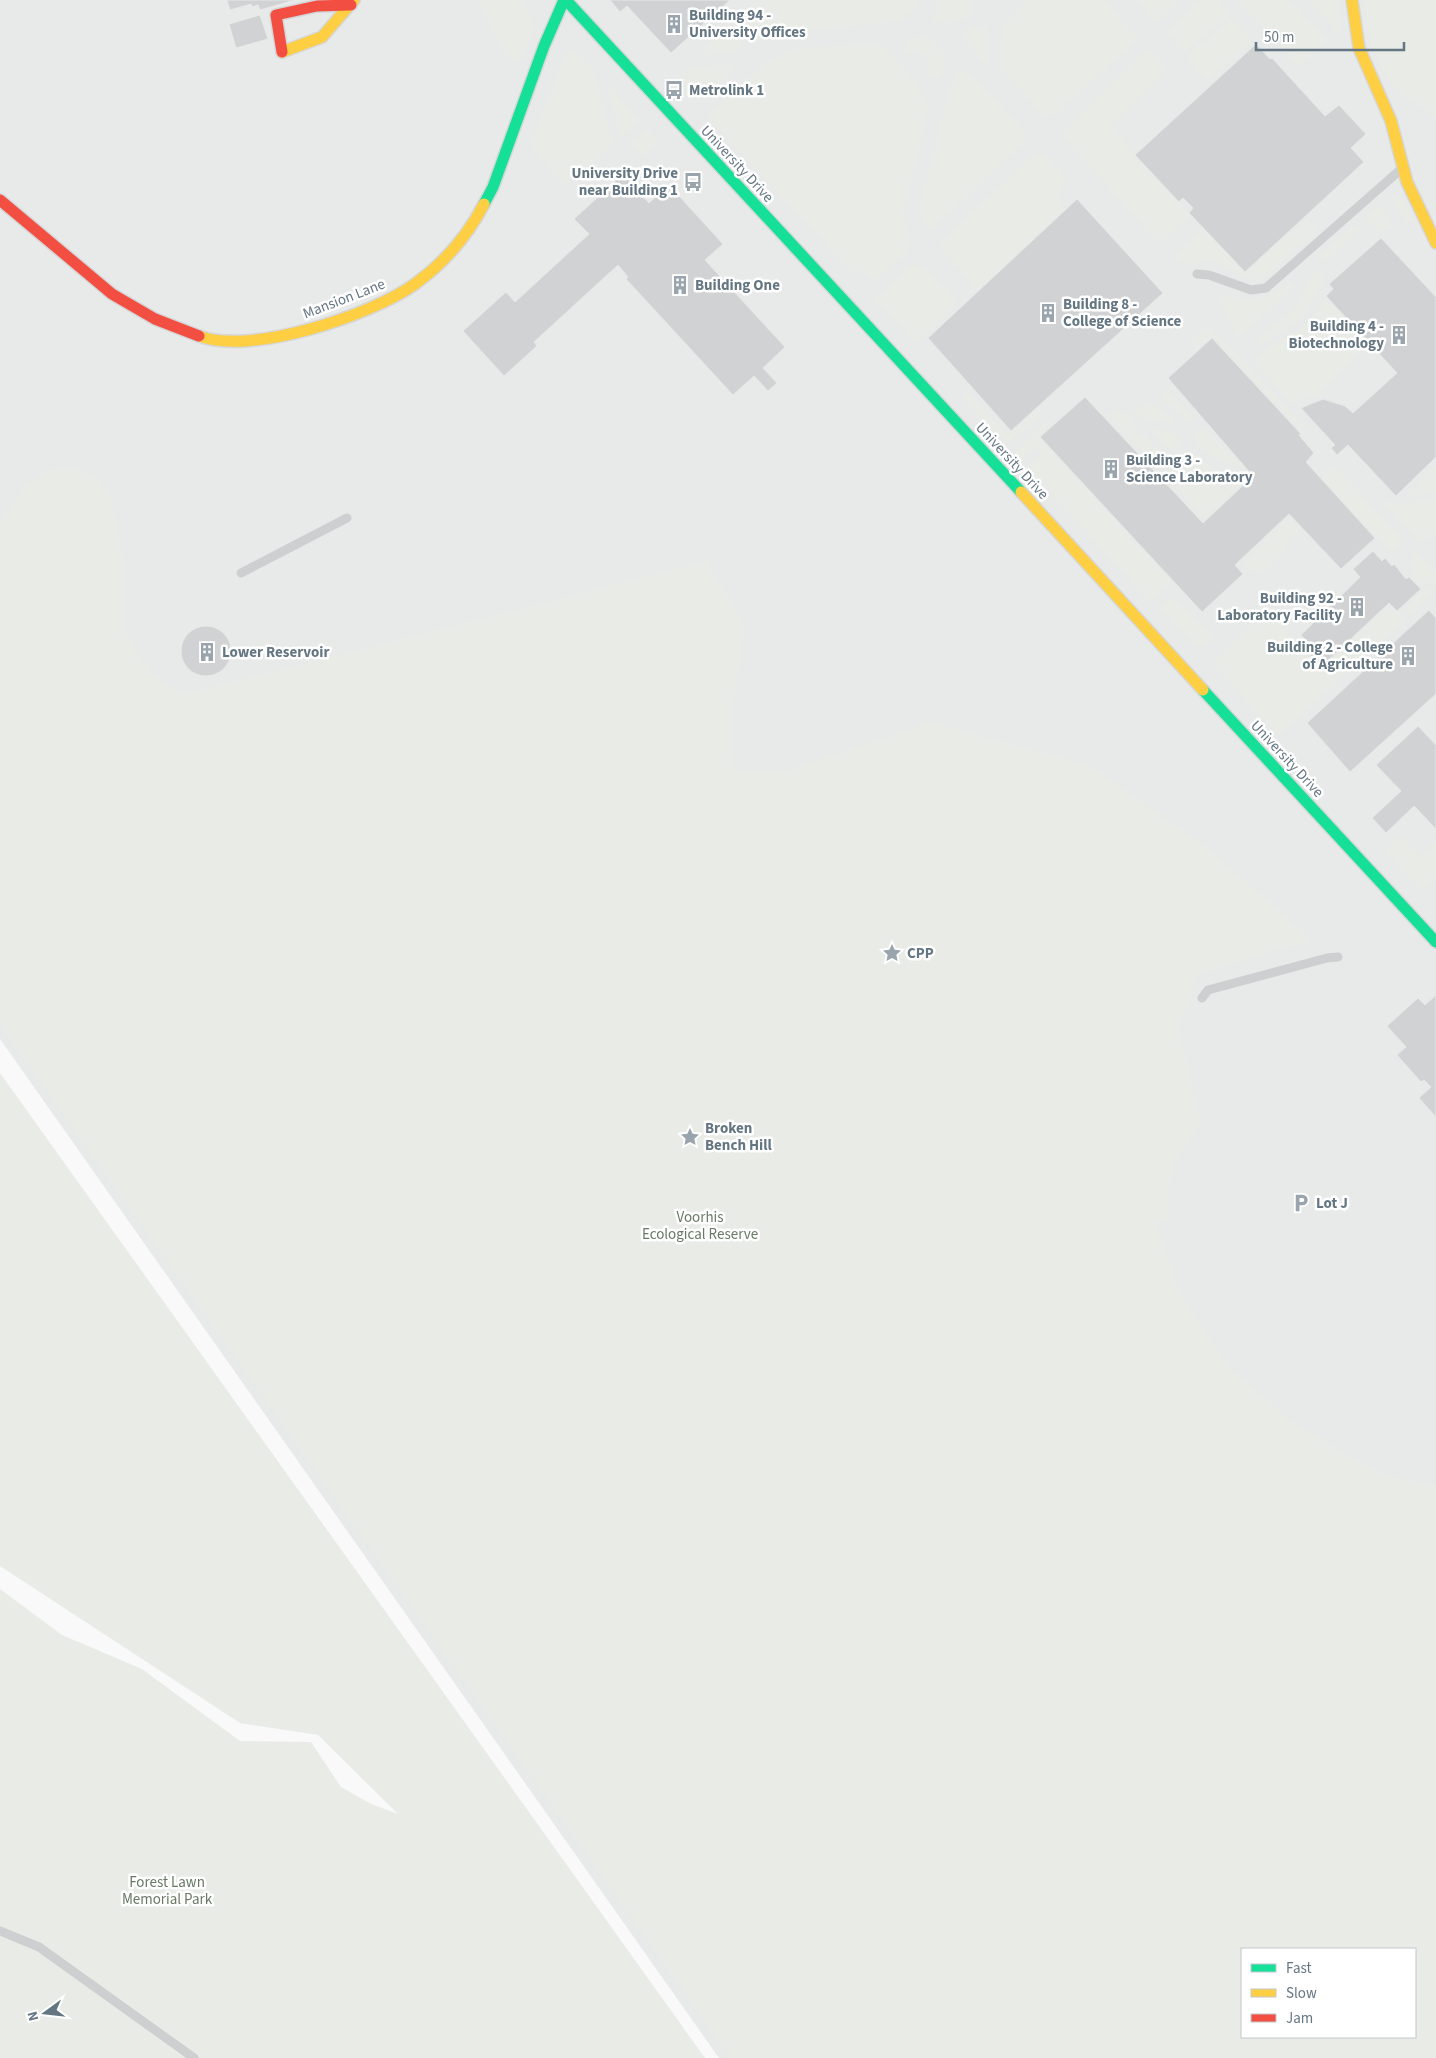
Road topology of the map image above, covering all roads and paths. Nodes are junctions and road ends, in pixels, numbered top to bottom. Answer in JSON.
{"nodes":[{"id":1,"x":565,"y":0,"type":"edge"},
{"id":2,"x":1352,"y":0,"type":"edge"},
{"id":3,"x":352,"y":2,"type":"edge"},
{"id":4,"x":1402,"y":168,"type":"junction"},
{"id":5,"x":0,"y":200,"type":"edge"},
{"id":6,"x":1436,"y":243,"type":"edge"},
{"id":7,"x":1197,"y":274,"type":"dead end"},
{"id":8,"x":347,"y":518,"type":"dead end"},
{"id":9,"x":241,"y":573,"type":"dead end"},
{"id":10,"x":1436,"y":942,"type":"edge"},
{"id":11,"x":1338,"y":957,"type":"dead end"},
{"id":12,"x":1202,"y":998,"type":"dead end"},
{"id":13,"x":0,"y":1931,"type":"edge"},
{"id":14,"x":194,"y":2058,"type":"edge"}],
"edges":[{"from":1,"to":5,"type":"street","name":"Mansion Lane"},
{"from":1,"to":10,"type":"street","name":"University Drive"},
{"from":2,"to":4,"type":"street"},
{"from":3,"to":3,"type":"street"},
{"from":4,"to":6,"type":"street"},
{"from":4,"to":7,"type":"lane"},
{"from":8,"to":9,"type":"lane"},
{"from":11,"to":12,"type":"lane"},
{"from":13,"to":14,"type":"lane"}]}
